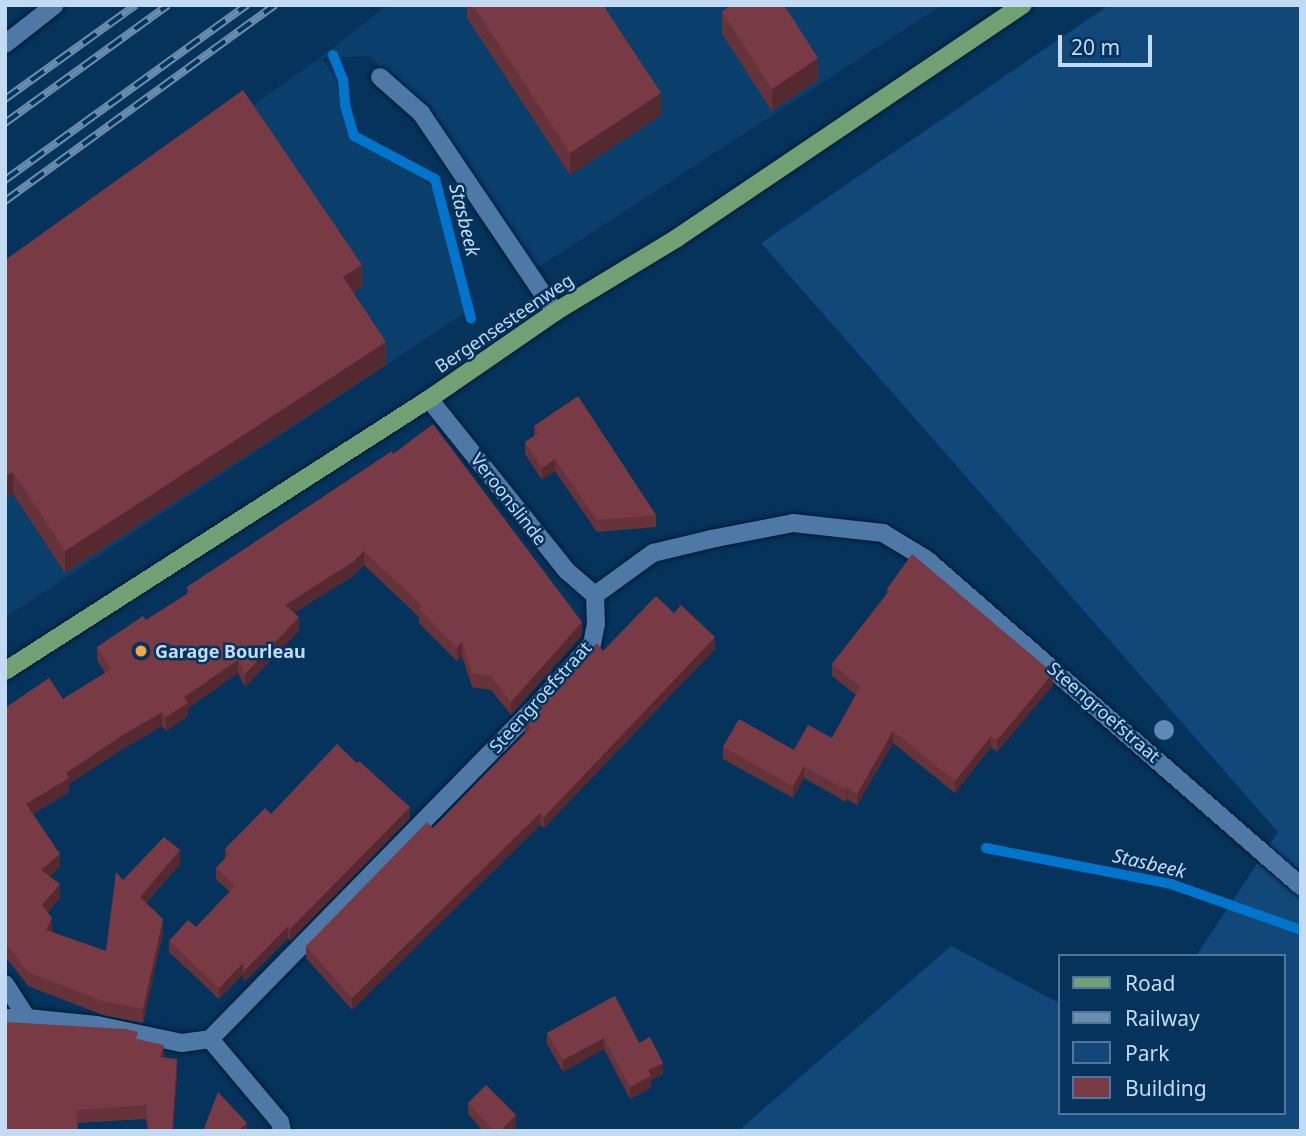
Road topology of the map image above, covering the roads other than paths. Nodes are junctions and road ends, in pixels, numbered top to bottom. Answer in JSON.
{"nodes":[{"id":1,"x":55,"y":5,"type":"edge"},
{"id":2,"x":1023,"y":5,"type":"edge"},
{"id":3,"x":5,"y":44,"type":"edge"},
{"id":4,"x":380,"y":77,"type":"dead end"},
{"id":5,"x":555,"y":313,"type":"junction"},
{"id":6,"x":429,"y":399,"type":"junction"},
{"id":7,"x":595,"y":595,"type":"junction"},
{"id":8,"x":5,"y":671,"type":"edge"},
{"id":9,"x":1301,"y":886,"type":"edge"},
{"id":10,"x":5,"y":984,"type":"edge"},
{"id":11,"x":5,"y":1018,"type":"edge"},
{"id":12,"x":27,"y":1018,"type":"junction"},
{"id":13,"x":210,"y":1039,"type":"junction"},
{"id":14,"x":282,"y":1131,"type":"edge"}],
"edges":[{"from":1,"to":3,"type":"street"},
{"from":2,"to":5,"type":"main road","name":"Bergensesteenweg"},
{"from":4,"to":5,"type":"street"},
{"from":5,"to":6,"type":"main road","name":"Bergensesteenweg"},
{"from":6,"to":7,"type":"street","name":"Veroonslinde"},
{"from":6,"to":8,"type":"main road","name":"Bergensesteenweg"},
{"from":7,"to":9,"type":"street","name":"Steengroefstraat"},
{"from":7,"to":13,"type":"street","name":"Steengroefstraat"},
{"from":10,"to":12,"type":"street"},
{"from":11,"to":12,"type":"street"},
{"from":12,"to":13,"type":"street"},
{"from":13,"to":14,"type":"street"}]}
